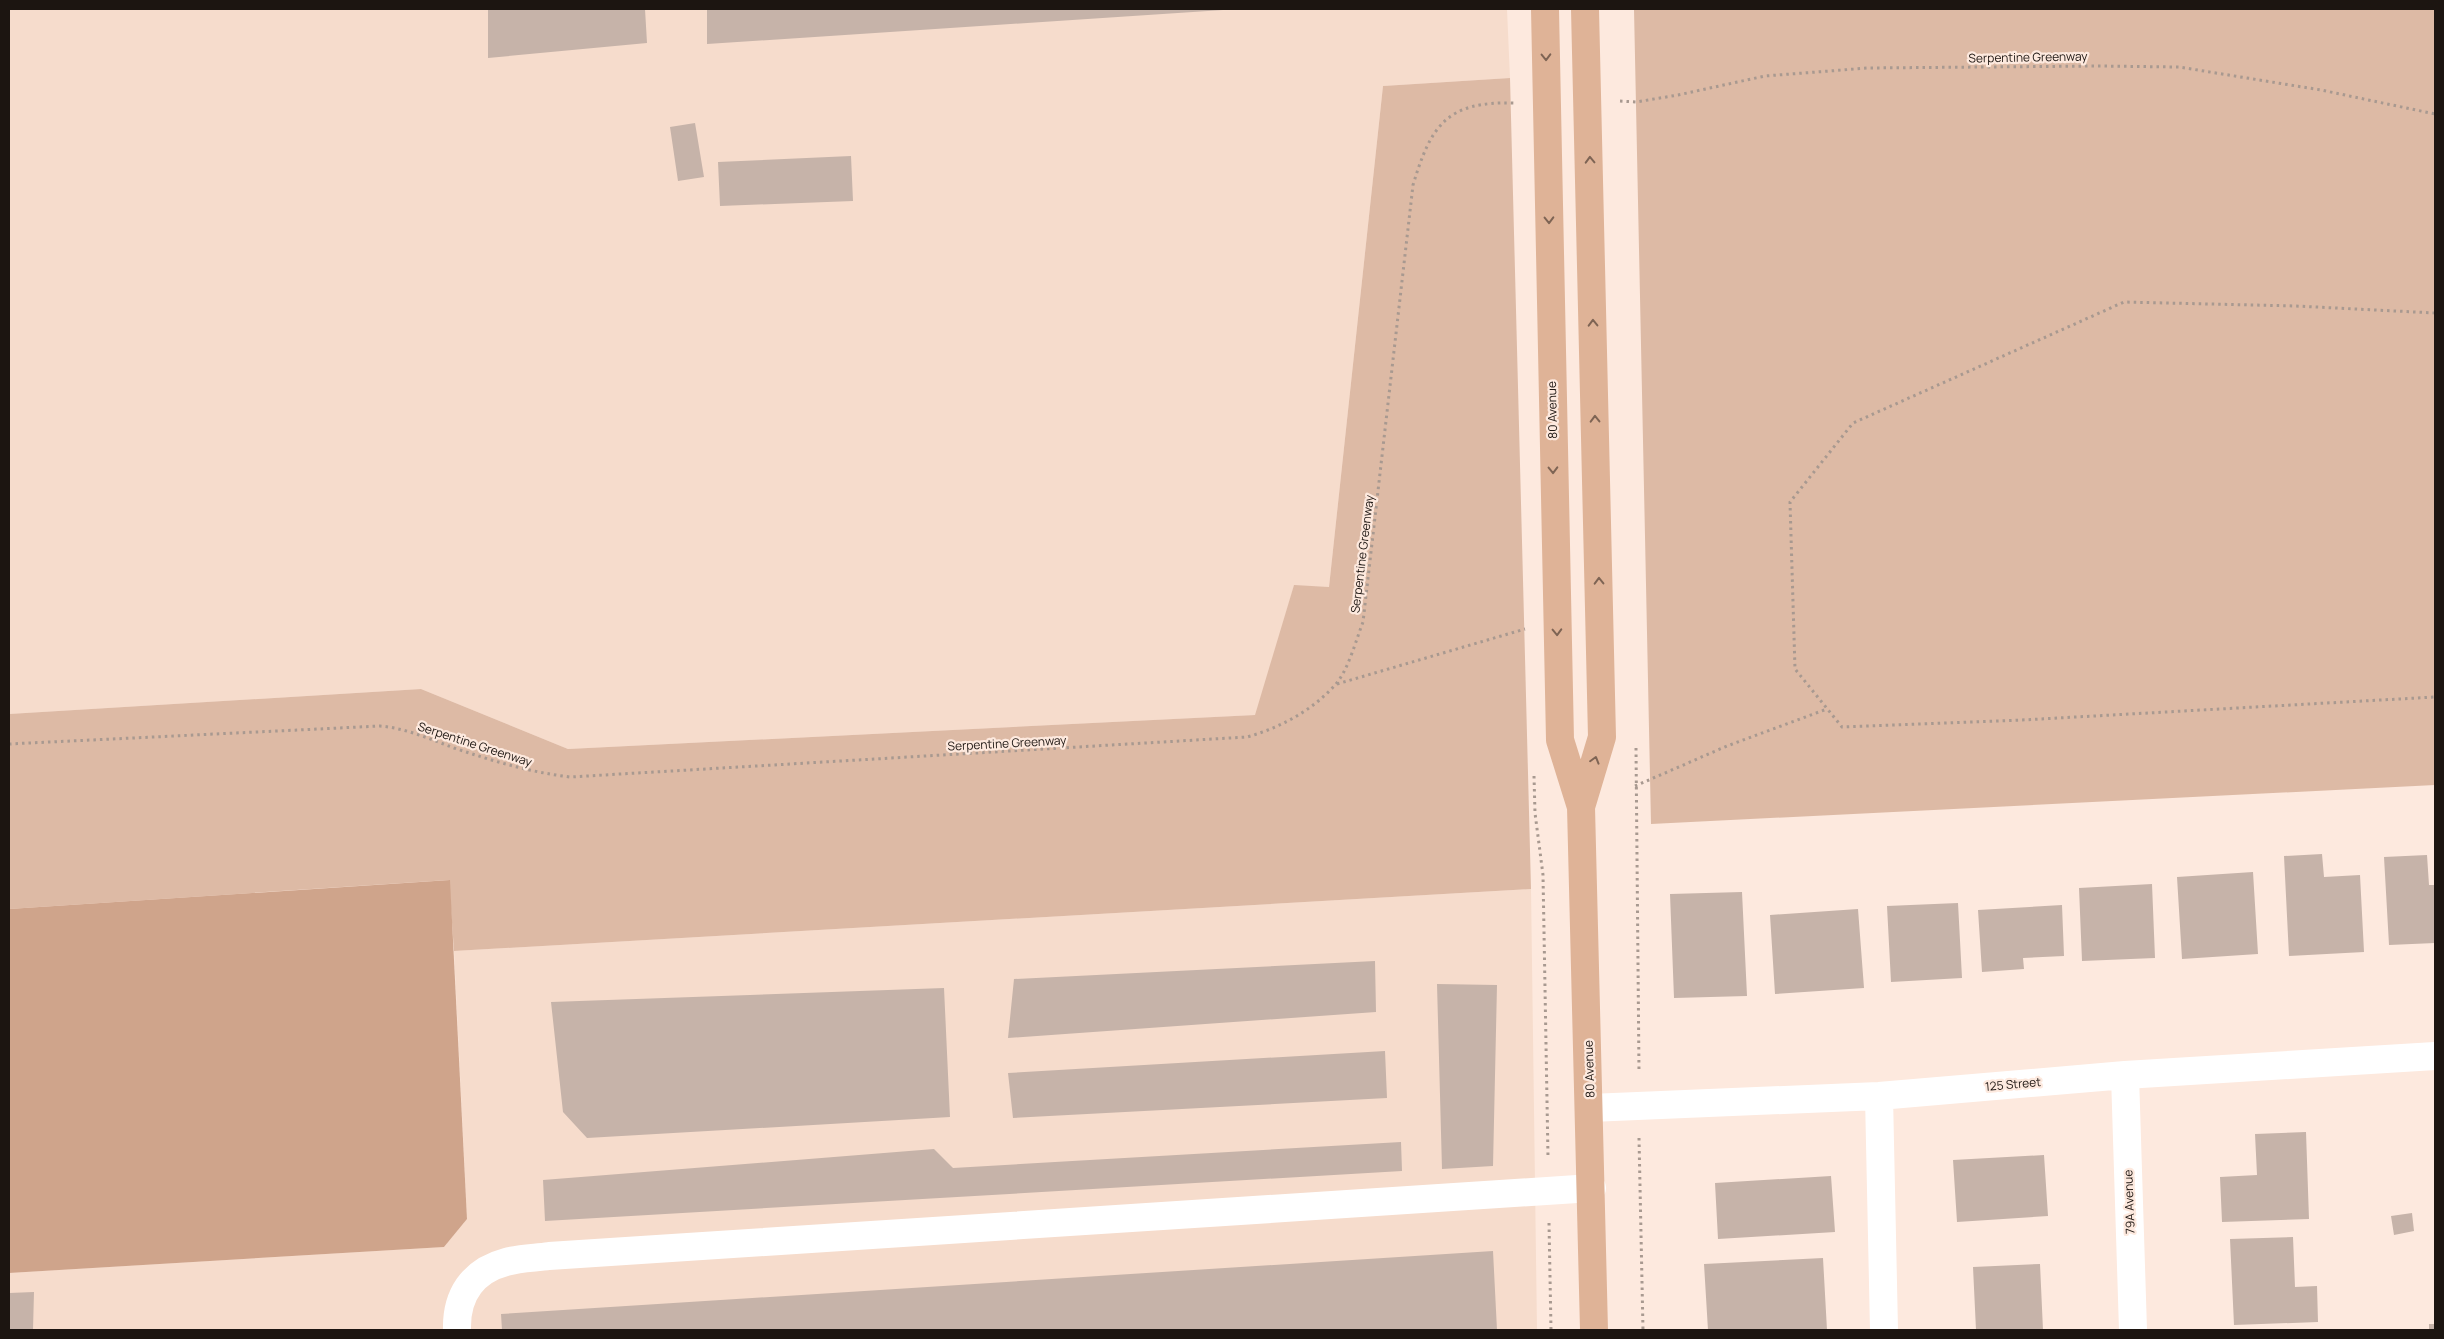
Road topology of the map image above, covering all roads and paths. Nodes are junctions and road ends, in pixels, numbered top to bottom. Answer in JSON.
{"nodes":[{"id":1,"x":1545,"y":9,"type":"edge"},
{"id":2,"x":1585,"y":9,"type":"edge"},
{"id":3,"x":1620,"y":101,"type":"dead end"},
{"id":4,"x":1519,"y":103,"type":"dead end"},
{"id":5,"x":2435,"y":114,"type":"edge"},
{"id":6,"x":2435,"y":313,"type":"edge"},
{"id":7,"x":1529,"y":628,"type":"dead end"},
{"id":8,"x":1336,"y":685,"type":"junction"},
{"id":9,"x":2435,"y":697,"type":"edge"},
{"id":10,"x":1827,"y":709,"type":"junction"},
{"id":11,"x":9,"y":744,"type":"edge"},
{"id":12,"x":1636,"y":786,"type":"dead end"},
{"id":13,"x":1582,"y":807,"type":"junction"},
{"id":14,"x":2435,"y":1056,"type":"edge"},
{"id":15,"x":2125,"y":1075,"type":"junction"},
{"id":16,"x":1879,"y":1096,"type":"junction"},
{"id":17,"x":1590,"y":1108,"type":"junction"},
{"id":18,"x":1640,"y":1164,"type":"dead end"},
{"id":19,"x":1592,"y":1188,"type":"junction"},
{"id":20,"x":457,"y":1330,"type":"edge"},
{"id":21,"x":1594,"y":1330,"type":"edge"},
{"id":22,"x":1643,"y":1330,"type":"edge"},
{"id":23,"x":1884,"y":1330,"type":"edge"},
{"id":24,"x":2134,"y":1330,"type":"edge"}],
"edges":[{"from":1,"to":13,"type":"main road","name":"80 Avenue","one_way":true},
{"from":13,"to":2,"type":"main road","name":"80 Avenue","one_way":true},
{"from":3,"to":5,"type":"path","name":"Serpentine Greenway"},
{"from":4,"to":8,"type":"path","name":"Serpentine Greenway"},
{"from":6,"to":10,"type":"path"},
{"from":7,"to":8,"type":"path"},
{"from":8,"to":11,"type":"path","name":"Serpentine Greenway"},
{"from":9,"to":10,"type":"path"},
{"from":10,"to":12,"type":"path"},
{"from":13,"to":17,"type":"main road","name":"80 Avenue"},
{"from":14,"to":15,"type":"street","name":"125 Street"},
{"from":15,"to":16,"type":"street","name":"125 Street"},
{"from":15,"to":24,"type":"street","name":"79A Avenue"},
{"from":16,"to":17,"type":"street","name":"125 Street"},
{"from":16,"to":23,"type":"street"},
{"from":17,"to":19,"type":"main road","name":"80 Avenue"},
{"from":18,"to":22,"type":"path"},
{"from":19,"to":20,"type":"street"},
{"from":19,"to":21,"type":"main road","name":"80 Avenue"}]}
